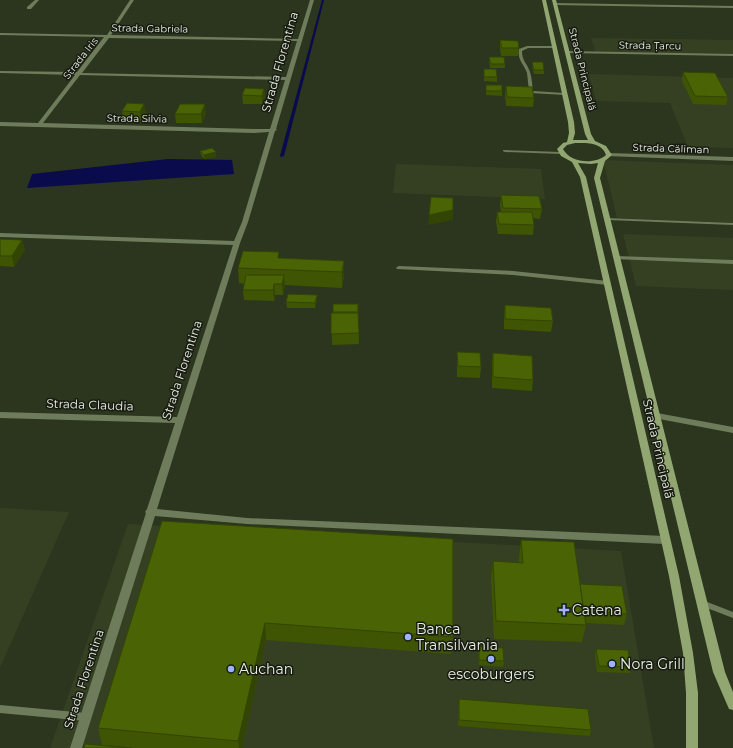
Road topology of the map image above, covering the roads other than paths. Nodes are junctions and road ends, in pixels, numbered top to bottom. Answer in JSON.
{"nodes":[{"id":1,"x":37,"y":0,"type":"edge"},
{"id":2,"x":132,"y":0,"type":"edge"},
{"id":3,"x":312,"y":0,"type":"edge"},
{"id":4,"x":544,"y":0,"type":"edge"},
{"id":5,"x":555,"y":2,"type":"edge"},
{"id":6,"x":733,"y":7,"type":"edge"},
{"id":7,"x":29,"y":8,"type":"dead end"},
{"id":8,"x":0,"y":34,"type":"edge"},
{"id":9,"x":108,"y":36,"type":"junction"},
{"id":10,"x":300,"y":40,"type":"junction"},
{"id":11,"x":555,"y":47,"type":"junction"},
{"id":12,"x":567,"y":52,"type":"junction"},
{"id":13,"x":733,"y":56,"type":"edge"},
{"id":14,"x":0,"y":72,"type":"edge"},
{"id":15,"x":78,"y":74,"type":"junction"},
{"id":16,"x":289,"y":79,"type":"junction"},
{"id":17,"x":564,"y":94,"type":"junction"},
{"id":18,"x":0,"y":124,"type":"edge"},
{"id":19,"x":39,"y":125,"type":"junction"},
{"id":20,"x":274,"y":130,"type":"junction"},
{"id":21,"x":570,"y":142,"type":"junction"},
{"id":22,"x":593,"y":143,"type":"junction"},
{"id":23,"x":505,"y":151,"type":"dead end"},
{"id":24,"x":561,"y":152,"type":"junction"},
{"id":25,"x":605,"y":158,"type":"junction"},
{"id":26,"x":733,"y":159,"type":"edge"},
{"id":27,"x":574,"y":161,"type":"junction"},
{"id":28,"x":608,"y":218,"type":"junction"},
{"id":29,"x":733,"y":224,"type":"edge"},
{"id":30,"x":0,"y":235,"type":"edge"},
{"id":31,"x":237,"y":242,"type":"junction"},
{"id":32,"x":616,"y":258,"type":"junction"},
{"id":33,"x":733,"y":262,"type":"edge"},
{"id":34,"x":399,"y":268,"type":"dead end"},
{"id":35,"x":608,"y":283,"type":"junction"},
{"id":36,"x":0,"y":415,"type":"edge"},
{"id":37,"x":656,"y":416,"type":"junction"},
{"id":38,"x":180,"y":420,"type":"junction"},
{"id":39,"x":733,"y":430,"type":"edge"},
{"id":40,"x":150,"y":512,"type":"junction"},
{"id":41,"x":666,"y":540,"type":"junction"},
{"id":42,"x":702,"y":603,"type":"junction"},
{"id":43,"x":733,"y":615,"type":"edge"},
{"id":44,"x":733,"y":705,"type":"edge"},
{"id":45,"x":0,"y":709,"type":"edge"},
{"id":46,"x":86,"y":717,"type":"junction"},
{"id":47,"x":76,"y":748,"type":"edge"},
{"id":48,"x":692,"y":748,"type":"edge"}],
"edges":[{"from":1,"to":7,"type":"street"},
{"from":2,"to":9,"type":"street","name":"Strada Iris"},
{"from":3,"to":10,"type":"street","name":"Strada Florentina"},
{"from":4,"to":11,"type":"main road","name":"Strada Principală"},
{"from":5,"to":6,"type":"street"},
{"from":5,"to":12,"type":"main road","name":"Strada Principală"},
{"from":8,"to":9,"type":"street","name":"Strada Gabriela"},
{"from":9,"to":10,"type":"street","name":"Strada Gabriela"},
{"from":9,"to":15,"type":"street","name":"Strada Iris"},
{"from":10,"to":16,"type":"street","name":"Strada Florentina"},
{"from":11,"to":17,"type":"main road","name":"Strada Principală"},
{"from":11,"to":17,"type":"lane"},
{"from":12,"to":13,"type":"street","name":"Strada Țarcu"},
{"from":12,"to":22,"type":"main road","name":"Strada Principală"},
{"from":14,"to":15,"type":"street"},
{"from":15,"to":16,"type":"street"},
{"from":15,"to":19,"type":"street","name":"Strada Iris"},
{"from":16,"to":20,"type":"street","name":"Strada Florentina"},
{"from":17,"to":21,"type":"main road","name":"Strada Principală"},
{"from":18,"to":19,"type":"street","name":"Strada Silvia"},
{"from":19,"to":20,"type":"street","name":"Strada Silvia"},
{"from":20,"to":31,"type":"street","name":"Strada Florentina"},
{"from":21,"to":22,"type":"main road"},
{"from":21,"to":24,"type":"main road"},
{"from":22,"to":25,"type":"main road"},
{"from":23,"to":24,"type":"lane"},
{"from":24,"to":27,"type":"main road"},
{"from":25,"to":26,"type":"street","name":"Strada Căliman"},
{"from":25,"to":27,"type":"main road"},
{"from":25,"to":28,"type":"main road","name":"Strada Principală"},
{"from":27,"to":35,"type":"main road","name":"Strada Principală"},
{"from":28,"to":29,"type":"lane"},
{"from":28,"to":32,"type":"main road","name":"Strada Principală"},
{"from":30,"to":31,"type":"street"},
{"from":31,"to":38,"type":"street","name":"Strada Florentina"},
{"from":32,"to":33,"type":"street"},
{"from":32,"to":37,"type":"main road","name":"Strada Principală"},
{"from":34,"to":35,"type":"lane"},
{"from":35,"to":41,"type":"main road","name":"Strada Principală"},
{"from":36,"to":38,"type":"street","name":"Strada Claudia"},
{"from":37,"to":39,"type":"street"},
{"from":37,"to":42,"type":"main road","name":"Strada Principală"},
{"from":38,"to":40,"type":"street","name":"Strada Florentina"},
{"from":40,"to":41,"type":"street"},
{"from":40,"to":46,"type":"street","name":"Strada Florentina"},
{"from":41,"to":48,"type":"main road","name":"Strada Principală"},
{"from":42,"to":43,"type":"lane"},
{"from":42,"to":44,"type":"main road","name":"Strada Principală"},
{"from":45,"to":46,"type":"lane"},
{"from":46,"to":47,"type":"street","name":"Strada Florentina"}]}
